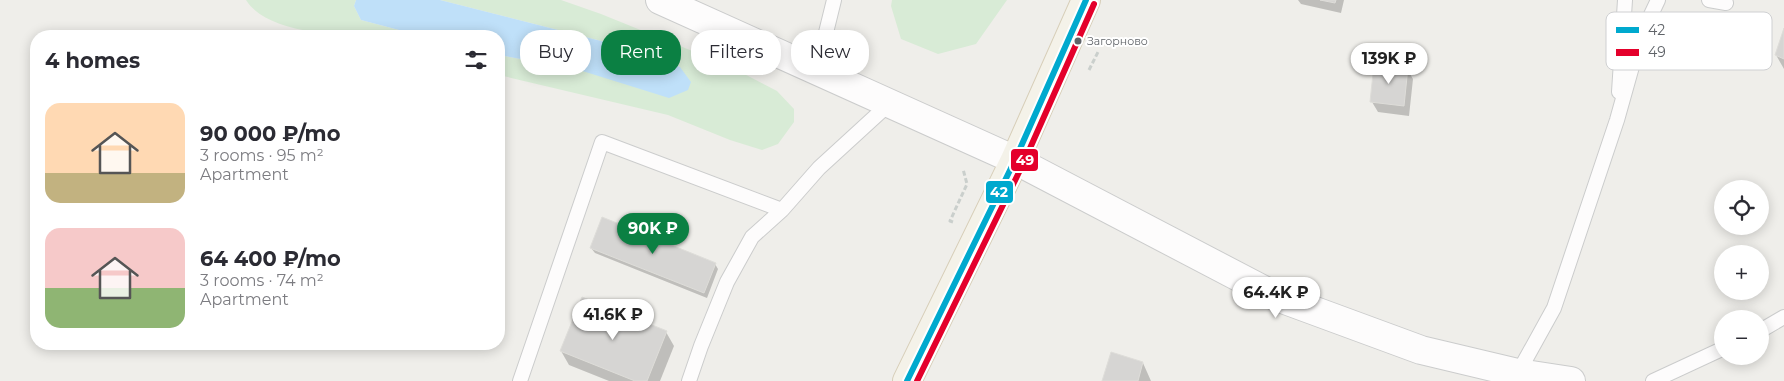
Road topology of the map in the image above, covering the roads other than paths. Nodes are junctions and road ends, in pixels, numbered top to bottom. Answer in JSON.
{"nodes":[{"id":1,"x":660,"y":0,"type":"edge"},
{"id":2,"x":834,"y":0,"type":"edge"},
{"id":3,"x":1086,"y":0,"type":"edge"},
{"id":4,"x":1658,"y":0,"type":"edge"},
{"id":5,"x":1709,"y":0,"type":"edge"},
{"id":6,"x":1726,"y":3,"type":"dead end"},
{"id":7,"x":1652,"y":12,"type":"edge"},
{"id":8,"x":827,"y":30,"type":"edge"},
{"id":9,"x":791,"y":58,"type":"edge"},
{"id":10,"x":1620,"y":70,"type":"edge"},
{"id":11,"x":1631,"y":70,"type":"edge"},
{"id":12,"x":830,"y":75,"type":"edge"},
{"id":13,"x":890,"y":103,"type":"junction"},
{"id":14,"x":1617,"y":120,"type":"junction"},
{"id":15,"x":1015,"y":160,"type":"junction"},
{"id":16,"x":782,"y":210,"type":"junction"},
{"id":17,"x":1784,"y":317,"type":"edge"},
{"id":18,"x":1769,"y":326,"type":"edge"},
{"id":19,"x":1714,"y":353,"type":"edge"},
{"id":20,"x":1518,"y":373,"type":"junction"},
{"id":21,"x":520,"y":381,"type":"edge"},
{"id":22,"x":689,"y":381,"type":"edge"},
{"id":23,"x":907,"y":381,"type":"edge"},
{"id":24,"x":1571,"y":381,"type":"edge"},
{"id":25,"x":1654,"y":381,"type":"edge"}],
"edges":[{"from":1,"to":9,"type":"street"},
{"from":2,"to":8,"type":"lane"},
{"from":3,"to":15,"type":"main road"},
{"from":4,"to":7,"type":"lane"},
{"from":5,"to":6,"type":"lane"},
{"from":10,"to":14,"type":"lane"},
{"from":11,"to":14,"type":"lane"},
{"from":12,"to":13,"type":"street"},
{"from":13,"to":15,"type":"street"},
{"from":13,"to":16,"type":"lane"},
{"from":14,"to":20,"type":"lane"},
{"from":15,"to":20,"type":"street"},
{"from":15,"to":23,"type":"main road"},
{"from":16,"to":21,"type":"lane"},
{"from":16,"to":22,"type":"lane"},
{"from":17,"to":18,"type":"lane"},
{"from":19,"to":25,"type":"lane"},
{"from":20,"to":24,"type":"street"}]}
